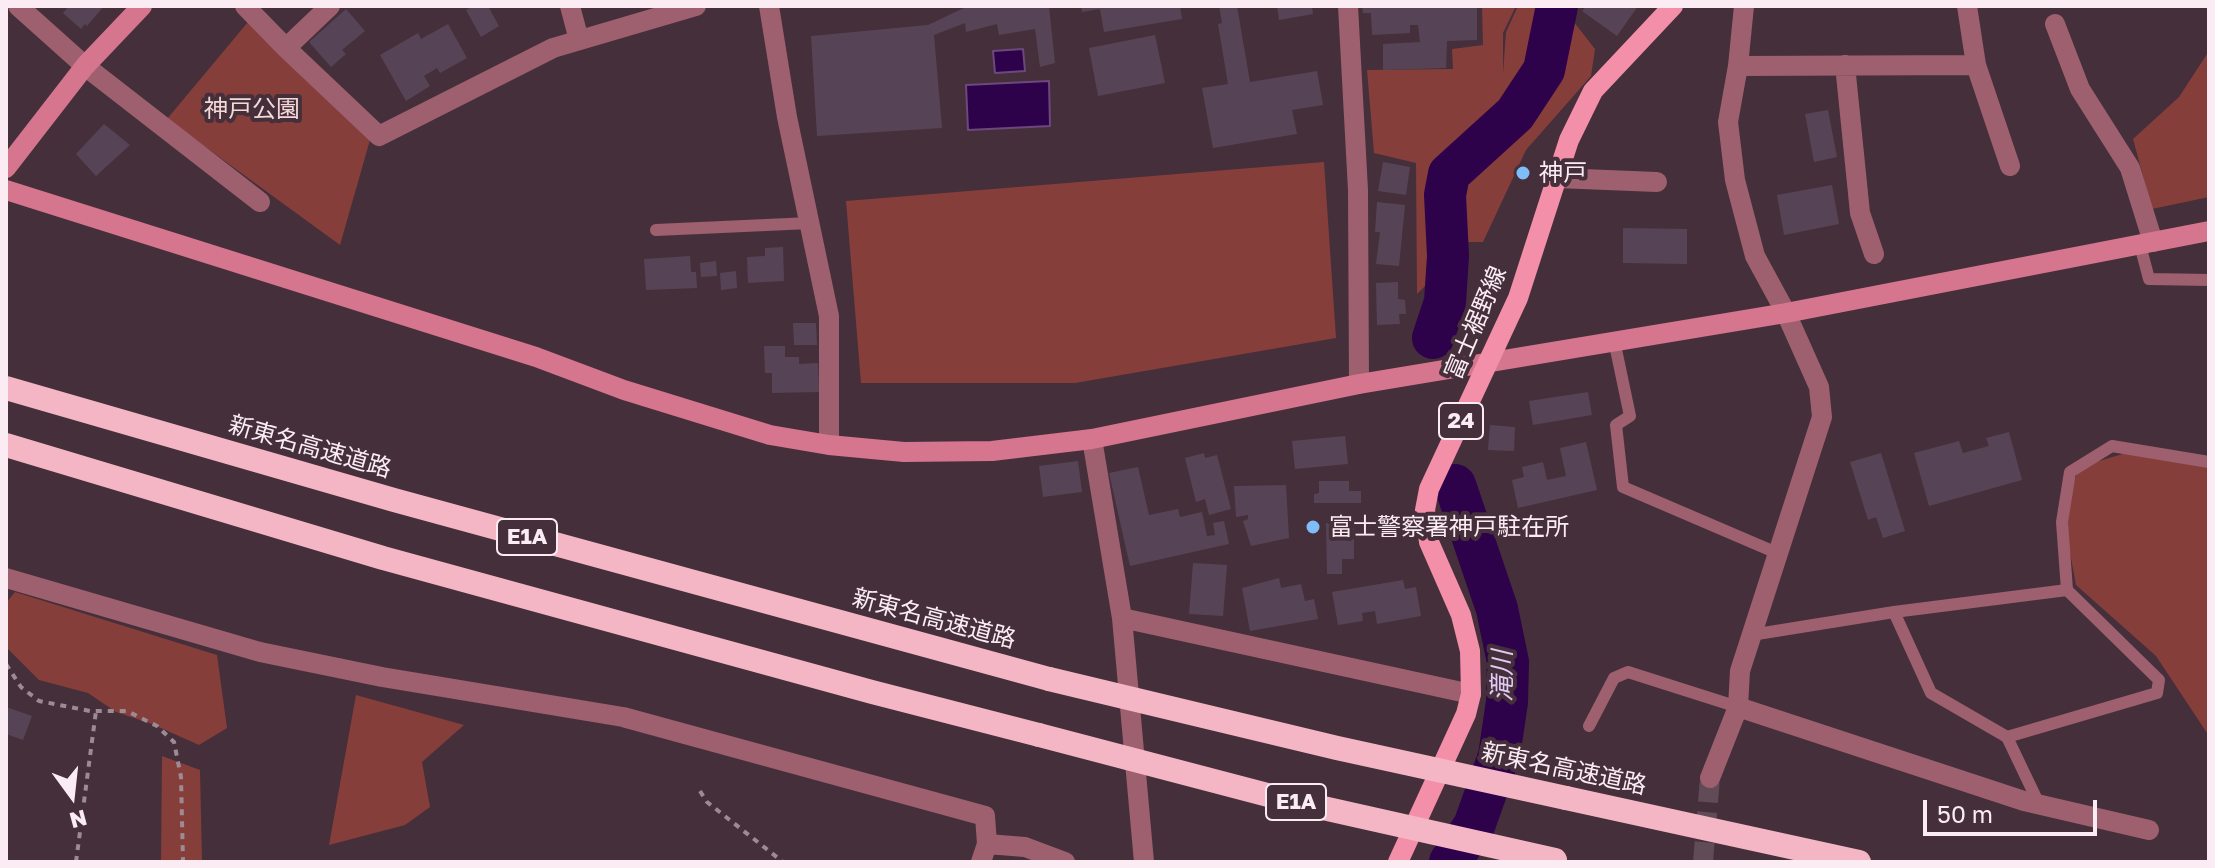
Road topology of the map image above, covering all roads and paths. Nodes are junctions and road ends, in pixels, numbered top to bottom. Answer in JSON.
{"nodes":[{"id":1,"x":18,"y":6,"type":"edge"},
{"id":2,"x":142,"y":6,"type":"edge"},
{"id":3,"x":245,"y":6,"type":"edge"},
{"id":4,"x":330,"y":6,"type":"edge"},
{"id":5,"x":570,"y":6,"type":"edge"},
{"id":6,"x":696,"y":6,"type":"edge"},
{"id":7,"x":769,"y":6,"type":"edge"},
{"id":8,"x":1348,"y":6,"type":"edge"},
{"id":9,"x":1673,"y":6,"type":"edge"},
{"id":10,"x":1744,"y":6,"type":"edge"},
{"id":11,"x":1967,"y":6,"type":"edge"},
{"id":12,"x":2055,"y":24,"type":"dead end"},
{"id":13,"x":579,"y":40,"type":"junction"},
{"id":14,"x":286,"y":48,"type":"junction"},
{"id":15,"x":1845,"y":65,"type":"junction"},
{"id":16,"x":1976,"y":65,"type":"junction"},
{"id":17,"x":85,"y":66,"type":"junction"},
{"id":18,"x":1738,"y":66,"type":"junction"},
{"id":19,"x":2010,"y":166,"type":"dead end"},
{"id":20,"x":6,"y":168,"type":"edge"},
{"id":21,"x":1557,"y":178,"type":"junction"},
{"id":22,"x":1657,"y":182,"type":"dead end"},
{"id":23,"x":6,"y":190,"type":"edge"},
{"id":24,"x":260,"y":202,"type":"dead end"},
{"id":25,"x":810,"y":223,"type":"junction"},
{"id":26,"x":656,"y":230,"type":"dead end"},
{"id":27,"x":2209,"y":231,"type":"edge"},
{"id":28,"x":2146,"y":243,"type":"junction"},
{"id":29,"x":1874,"y":254,"type":"dead end"},
{"id":30,"x":2209,"y":280,"type":"edge"},
{"id":31,"x":1786,"y":313,"type":"junction"},
{"id":32,"x":1614,"y":340,"type":"junction"},
{"id":33,"x":1491,"y":360,"type":"junction"},
{"id":34,"x":1359,"y":384,"type":"junction"},
{"id":35,"x":6,"y":388,"type":"edge"},
{"id":36,"x":1092,"y":439,"type":"junction"},
{"id":37,"x":6,"y":445,"type":"edge"},
{"id":38,"x":829,"y":445,"type":"junction"},
{"id":39,"x":2209,"y":462,"type":"edge"},
{"id":40,"x":1777,"y":553,"type":"junction"},
{"id":41,"x":6,"y":578,"type":"edge"},
{"id":42,"x":2067,"y":590,"type":"junction"},
{"id":43,"x":1894,"y":612,"type":"junction"},
{"id":44,"x":1122,"y":618,"type":"junction"},
{"id":45,"x":1751,"y":635,"type":"junction"},
{"id":46,"x":6,"y":664,"type":"edge"},
{"id":47,"x":1471,"y":694,"type":"junction"},
{"id":48,"x":1738,"y":707,"type":"junction"},
{"id":49,"x":96,"y":711,"type":"junction"},
{"id":50,"x":1589,"y":726,"type":"dead end"},
{"id":51,"x":2007,"y":737,"type":"junction"},
{"id":52,"x":1710,"y":778,"type":"tunnel mouth"},
{"id":53,"x":700,"y":791,"type":"dead end"},
{"id":54,"x":2039,"y":804,"type":"junction"},
{"id":55,"x":2149,"y":830,"type":"dead end"},
{"id":56,"x":984,"y":853,"type":"edge"},
{"id":57,"x":1559,"y":861,"type":"edge"},
{"id":58,"x":76,"y":862,"type":"edge"},
{"id":59,"x":183,"y":862,"type":"edge"},
{"id":60,"x":783,"y":862,"type":"edge"},
{"id":61,"x":1065,"y":862,"type":"edge"},
{"id":62,"x":1144,"y":862,"type":"edge"},
{"id":63,"x":1398,"y":862,"type":"edge"},
{"id":64,"x":1859,"y":862,"type":"edge"}],
"edges":[{"from":1,"to":17,"type":"street"},
{"from":2,"to":17,"type":"street"},
{"from":3,"to":14,"type":"street"},
{"from":4,"to":14,"type":"street"},
{"from":5,"to":13,"type":"street"},
{"from":6,"to":13,"type":"street"},
{"from":7,"to":25,"type":"street"},
{"from":8,"to":34,"type":"street"},
{"from":9,"to":21,"type":"main road","name":"富士裾野線","number":"24"},
{"from":10,"to":18,"type":"street"},
{"from":11,"to":16,"type":"street"},
{"from":12,"to":28,"type":"street"},
{"from":13,"to":14,"type":"street"},
{"from":15,"to":16,"type":"street"},
{"from":15,"to":18,"type":"street"},
{"from":15,"to":29,"type":"street"},
{"from":16,"to":19,"type":"street"},
{"from":17,"to":20,"type":"street"},
{"from":17,"to":24,"type":"street"},
{"from":18,"to":31,"type":"street"},
{"from":21,"to":22,"type":"street"},
{"from":21,"to":33,"type":"main road","name":"富士裾野線","number":"24"},
{"from":23,"to":38,"type":"street"},
{"from":25,"to":26,"type":"lane"},
{"from":25,"to":38,"type":"street"},
{"from":27,"to":28,"type":"street"},
{"from":28,"to":30,"type":"lane"},
{"from":28,"to":31,"type":"street"},
{"from":31,"to":32,"type":"street"},
{"from":31,"to":40,"type":"street"},
{"from":32,"to":33,"type":"street"},
{"from":32,"to":40,"type":"lane"},
{"from":33,"to":34,"type":"street"},
{"from":33,"to":47,"type":"main road","name":"富士裾野線","number":"24"},
{"from":34,"to":36,"type":"street"},
{"from":35,"to":64,"type":"highway","name":"新東名高速道路","number":"E1A","bridge":true},
{"from":36,"to":38,"type":"street"},
{"from":36,"to":44,"type":"street"},
{"from":37,"to":57,"type":"highway","number":"E1A","bridge":true},
{"from":39,"to":42,"type":"lane"},
{"from":40,"to":45,"type":"street"},
{"from":41,"to":56,"type":"street"},
{"from":42,"to":43,"type":"lane"},
{"from":42,"to":51,"type":"lane"},
{"from":43,"to":45,"type":"lane"},
{"from":43,"to":51,"type":"lane"},
{"from":44,"to":47,"type":"street"},
{"from":44,"to":62,"type":"street"},
{"from":45,"to":48,"type":"street"},
{"from":46,"to":49,"type":"path"},
{"from":47,"to":63,"type":"main road","name":"富士裾野線","number":"24"},
{"from":48,"to":50,"type":"lane"},
{"from":48,"to":52,"type":"street"},
{"from":48,"to":54,"type":"street"},
{"from":49,"to":58,"type":"path"},
{"from":49,"to":59,"type":"path"},
{"from":51,"to":54,"type":"lane"},
{"from":53,"to":60,"type":"path"},
{"from":54,"to":55,"type":"street"},
{"from":56,"to":61,"type":"street"}]}
